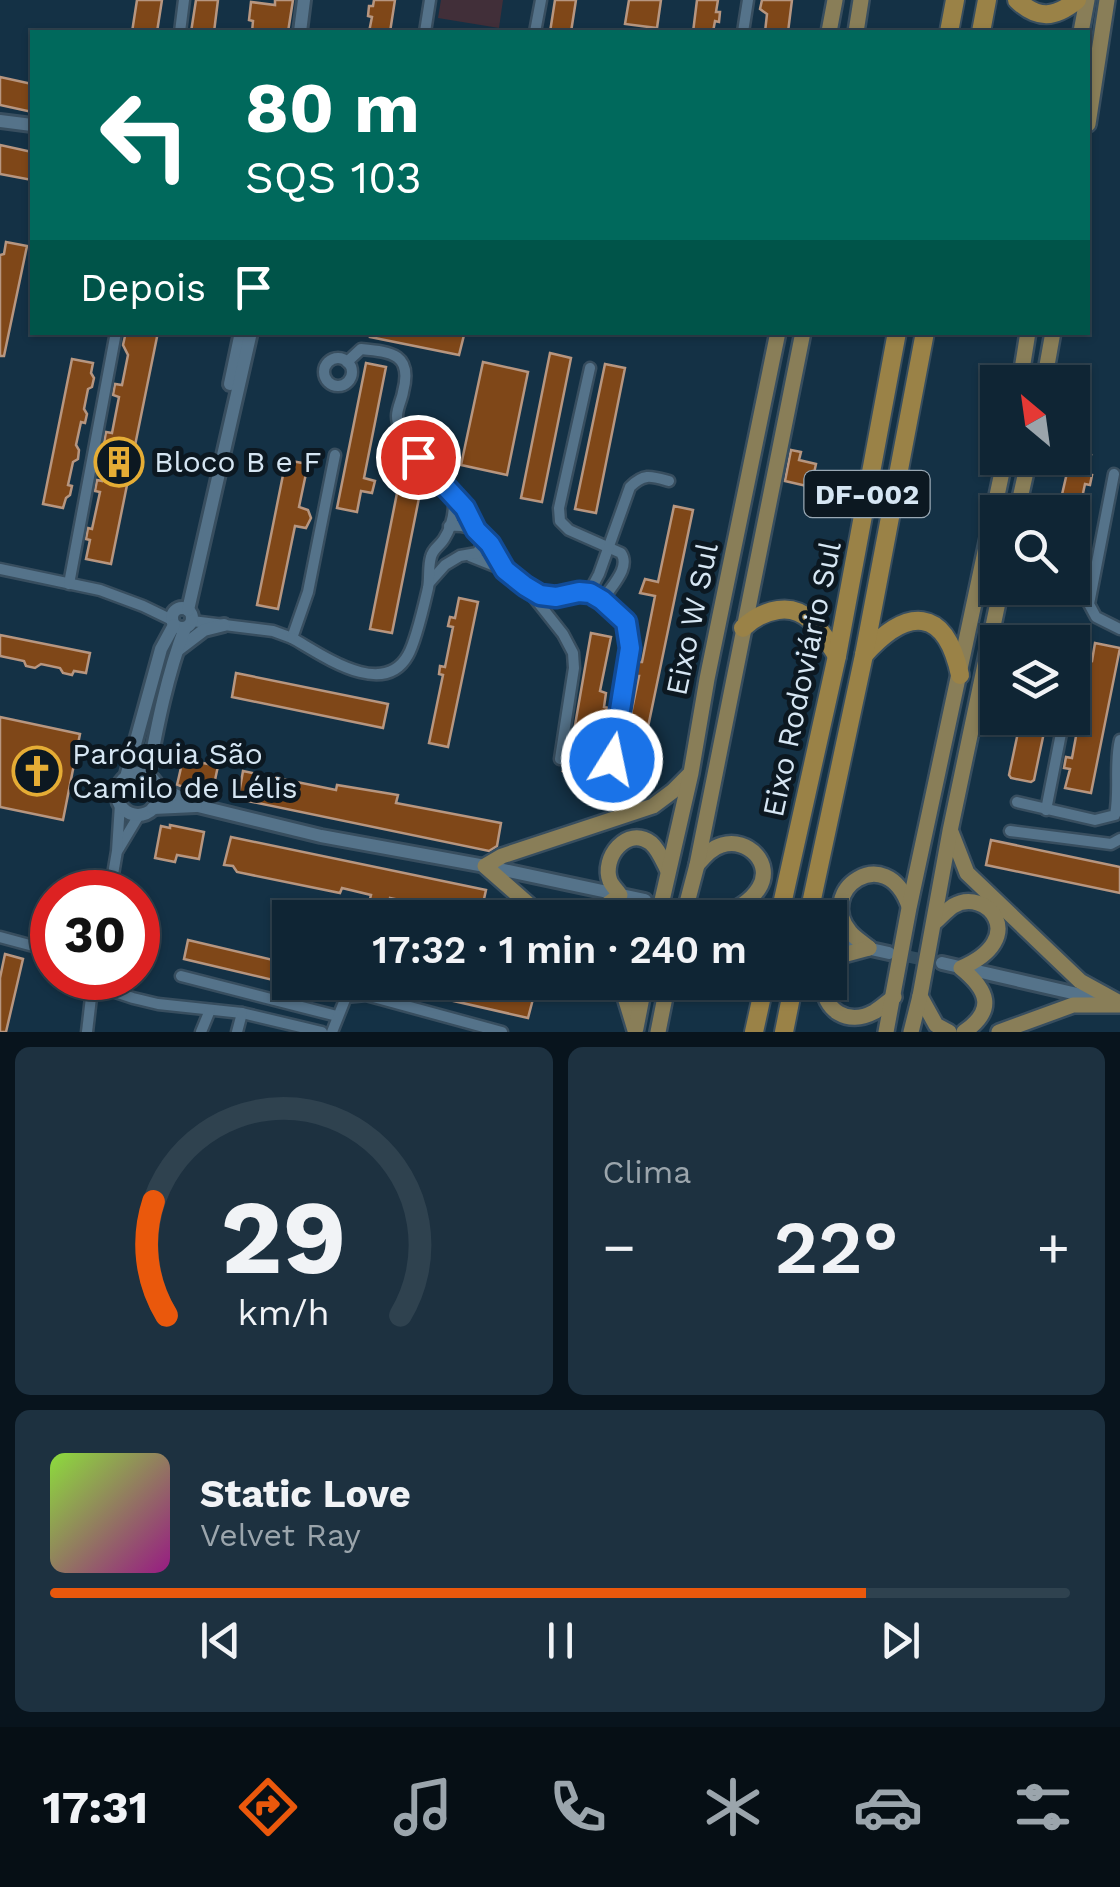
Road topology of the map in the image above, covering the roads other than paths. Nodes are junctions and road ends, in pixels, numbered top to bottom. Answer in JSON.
{"nodes":[{"id":1,"x":184,"y":0,"type":"edge"},
{"id":2,"x":304,"y":0,"type":"edge"},
{"id":3,"x":430,"y":0,"type":"edge"},
{"id":4,"x":540,"y":0,"type":"edge"},
{"id":5,"x":748,"y":0,"type":"edge"},
{"id":6,"x":835,"y":0,"type":"edge"},
{"id":7,"x":861,"y":0,"type":"edge"},
{"id":8,"x":954,"y":0,"type":"edge"},
{"id":9,"x":987,"y":0,"type":"edge"},
{"id":10,"x":1016,"y":0,"type":"edge"},
{"id":11,"x":1077,"y":0,"type":"edge"},
{"id":12,"x":1087,"y":0,"type":"edge"},
{"id":13,"x":1107,"y":0,"type":"edge"},
{"id":14,"x":180,"y":30,"type":"edge"},
{"id":15,"x":300,"y":30,"type":"edge"},
{"id":16,"x":425,"y":30,"type":"edge"},
{"id":17,"x":536,"y":30,"type":"edge"},
{"id":18,"x":743,"y":30,"type":"edge"},
{"id":19,"x":829,"y":30,"type":"edge"},
{"id":20,"x":856,"y":30,"type":"edge"},
{"id":21,"x":949,"y":30,"type":"edge"},
{"id":22,"x":981,"y":30,"type":"edge"},
{"id":23,"x":1081,"y":30,"type":"edge"},
{"id":24,"x":1090,"y":111,"type":"edge"},
{"id":25,"x":0,"y":120,"type":"edge"},
{"id":26,"x":30,"y":126,"type":"edge"},
{"id":27,"x":115,"y":335,"type":"edge"},
{"id":28,"x":240,"y":335,"type":"edge"},
{"id":29,"x":249,"y":335,"type":"edge"},
{"id":30,"x":777,"y":335,"type":"edge"},
{"id":31,"x":802,"y":335,"type":"edge"},
{"id":32,"x":896,"y":335,"type":"edge"},
{"id":33,"x":923,"y":335,"type":"edge"},
{"id":34,"x":1028,"y":335,"type":"edge"},
{"id":35,"x":1052,"y":335,"type":"edge"},
{"id":36,"x":347,"y":362,"type":"dead end"},
{"id":37,"x":1023,"y":365,"type":"edge"},
{"id":38,"x":1047,"y":365,"type":"edge"},
{"id":39,"x":590,"y":368,"type":"dead end"},
{"id":40,"x":336,"y":456,"type":"dead end"},
{"id":41,"x":1114,"y":474,"type":"dead end"},
{"id":42,"x":1001,"y":475,"type":"edge"},
{"id":43,"x":669,"y":481,"type":"dead end"},
{"id":44,"x":454,"y":494,"type":"junction"},
{"id":45,"x":450,"y":526,"type":"junction"},
{"id":46,"x":479,"y":534,"type":"junction"},
{"id":47,"x":444,"y":540,"type":"junction"},
{"id":48,"x":608,"y":546,"type":"junction"},
{"id":49,"x":465,"y":556,"type":"junction"},
{"id":50,"x":0,"y":569,"type":"edge"},
{"id":51,"x":505,"y":570,"type":"junction"},
{"id":52,"x":69,"y":584,"type":"junction"},
{"id":53,"x":429,"y":584,"type":"junction"},
{"id":54,"x":525,"y":586,"type":"junction"},
{"id":55,"x":590,"y":593,"type":"junction"},
{"id":56,"x":556,"y":597,"type":"junction"},
{"id":57,"x":602,"y":600,"type":"junction"},
{"id":58,"x":997,"y":605,"type":"edge"},
{"id":59,"x":182,"y":617,"type":"junction"},
{"id":60,"x":549,"y":618,"type":"junction"},
{"id":61,"x":224,"y":625,"type":"junction"},
{"id":62,"x":744,"y":628,"type":"junction"},
{"id":63,"x":1120,"y":629,"type":"edge"},
{"id":64,"x":292,"y":638,"type":"junction"},
{"id":65,"x":176,"y":650,"type":"junction"},
{"id":66,"x":864,"y":655,"type":"junction"},
{"id":67,"x":837,"y":656,"type":"junction"},
{"id":68,"x":960,"y":674,"type":"junction"},
{"id":69,"x":1061,"y":735,"type":"edge"},
{"id":70,"x":1120,"y":740,"type":"edge"},
{"id":71,"x":560,"y":759,"type":"dead end"},
{"id":72,"x":612,"y":760,"type":"dead end"},
{"id":73,"x":690,"y":774,"type":"junction"},
{"id":74,"x":148,"y":775,"type":"junction"},
{"id":75,"x":126,"y":776,"type":"junction"},
{"id":76,"x":158,"y":787,"type":"junction"},
{"id":77,"x":1016,"y":802,"type":"dead end"},
{"id":78,"x":120,"y":804,"type":"junction"},
{"id":79,"x":198,"y":806,"type":"junction"},
{"id":80,"x":153,"y":808,"type":"junction"},
{"id":81,"x":1046,"y":810,"type":"junction"},
{"id":82,"x":139,"y":815,"type":"junction"},
{"id":83,"x":1118,"y":820,"type":"edge"},
{"id":84,"x":950,"y":831,"type":"junction"},
{"id":85,"x":1010,"y":831,"type":"dead end"},
{"id":86,"x":1120,"y":839,"type":"edge"},
{"id":87,"x":118,"y":851,"type":"junction"},
{"id":88,"x":696,"y":865,"type":"junction"},
{"id":89,"x":485,"y":866,"type":"junction"},
{"id":90,"x":114,"y":870,"type":"edge"},
{"id":91,"x":668,"y":871,"type":"junction"},
{"id":92,"x":620,"y":894,"type":"junction"},
{"id":93,"x":524,"y":900,"type":"edge"},
{"id":94,"x":612,"y":900,"type":"edge"},
{"id":95,"x":645,"y":900,"type":"dead end"},
{"id":96,"x":662,"y":900,"type":"edge"},
{"id":97,"x":691,"y":900,"type":"edge"},
{"id":98,"x":748,"y":900,"type":"edge"},
{"id":99,"x":784,"y":900,"type":"edge"},
{"id":100,"x":812,"y":900,"type":"edge"},
{"id":101,"x":910,"y":908,"type":"junction"},
{"id":102,"x":935,"y":922,"type":"junction"},
{"id":103,"x":0,"y":936,"type":"edge"},
{"id":104,"x":847,"y":943,"type":"edge"},
{"id":105,"x":30,"y":946,"type":"edge"},
{"id":106,"x":869,"y":948,"type":"junction"},
{"id":107,"x":888,"y":953,"type":"tunnel mouth"},
{"id":108,"x":847,"y":955,"type":"edge"},
{"id":109,"x":942,"y":963,"type":"tunnel mouth"},
{"id":110,"x":961,"y":968,"type":"junction"},
{"id":111,"x":181,"y":976,"type":"dead end"},
{"id":112,"x":920,"y":996,"type":"junction"},
{"id":113,"x":894,"y":997,"type":"junction"},
{"id":114,"x":93,"y":1000,"type":"edge"},
{"id":115,"x":141,"y":1000,"type":"edge"},
{"id":116,"x":626,"y":1000,"type":"edge"},
{"id":117,"x":641,"y":1000,"type":"edge"},
{"id":118,"x":664,"y":1000,"type":"edge"},
{"id":119,"x":761,"y":1000,"type":"edge"},
{"id":120,"x":790,"y":1000,"type":"edge"},
{"id":121,"x":826,"y":1000,"type":"edge"},
{"id":122,"x":1120,"y":1004,"type":"edge"},
{"id":123,"x":210,"y":1010,"type":"junction"},
{"id":124,"x":242,"y":1012,"type":"junction"},
{"id":125,"x":337,"y":1016,"type":"junction"},
{"id":126,"x":635,"y":1031,"type":"edge"},
{"id":127,"x":87,"y":1032,"type":"edge"},
{"id":128,"x":201,"y":1032,"type":"edge"},
{"id":129,"x":237,"y":1032,"type":"edge"},
{"id":130,"x":322,"y":1032,"type":"edge"},
{"id":131,"x":332,"y":1032,"type":"edge"},
{"id":132,"x":502,"y":1032,"type":"edge"},
{"id":133,"x":658,"y":1032,"type":"edge"},
{"id":134,"x":754,"y":1032,"type":"edge"},
{"id":135,"x":784,"y":1032,"type":"edge"},
{"id":136,"x":886,"y":1032,"type":"edge"},
{"id":137,"x":911,"y":1032,"type":"edge"},
{"id":138,"x":949,"y":1032,"type":"edge"},
{"id":139,"x":964,"y":1032,"type":"edge"},
{"id":140,"x":999,"y":1032,"type":"edge"}],
"edges":[{"from":1,"to":14,"type":"street"},
{"from":2,"to":15,"type":"street"},
{"from":3,"to":16,"type":"street"},
{"from":4,"to":17,"type":"street"},
{"from":5,"to":18,"type":"street"},
{"from":6,"to":19,"type":"main road"},
{"from":7,"to":20,"type":"main road"},
{"from":8,"to":21,"type":"highway"},
{"from":9,"to":22,"type":"highway"},
{"from":10,"to":11,"type":"highway"},
{"from":12,"to":23,"type":"main road"},
{"from":13,"to":24,"type":"main road"},
{"from":25,"to":26,"type":"street"},
{"from":27,"to":52,"type":"street"},
{"from":28,"to":59,"type":"street"},
{"from":29,"to":59,"type":"street"},
{"from":30,"to":73,"type":"main road","name":"Eixo W Sul"},
{"from":31,"to":62,"type":"main road","name":"Eixo W Sul"},
{"from":32,"to":67,"type":"highway","name":"Eixo Rodoviário Sul","number":"DF-002"},
{"from":33,"to":66,"type":"highway","name":"Eixo Rodoviário Sul","number":"DF-002"},
{"from":34,"to":37,"type":"main road"},
{"from":35,"to":38,"type":"main road"},
{"from":36,"to":44,"type":"street"},
{"from":39,"to":48,"type":"street"},
{"from":40,"to":64,"type":"street"},
{"from":41,"to":63,"type":"street"},
{"from":42,"to":68,"type":"main road"},
{"from":43,"to":48,"type":"street"},
{"from":44,"to":45,"type":"street"},
{"from":44,"to":46,"type":"street"},
{"from":45,"to":46,"type":"street"},
{"from":45,"to":47,"type":"street"},
{"from":46,"to":49,"type":"street"},
{"from":46,"to":51,"type":"street"},
{"from":47,"to":49,"type":"street"},
{"from":47,"to":53,"type":"street"},
{"from":48,"to":55,"type":"street"},
{"from":48,"to":57,"type":"street"},
{"from":49,"to":51,"type":"street"},
{"from":49,"to":53,"type":"street"},
{"from":50,"to":52,"type":"street"},
{"from":51,"to":54,"type":"street"},
{"from":52,"to":59,"type":"street"},
{"from":53,"to":64,"type":"street"},
{"from":54,"to":56,"type":"street"},
{"from":54,"to":60,"type":"street"},
{"from":55,"to":56,"type":"street"},
{"from":55,"to":57,"type":"street"},
{"from":56,"to":60,"type":"street"},
{"from":57,"to":72,"type":"street"},
{"from":58,"to":84,"type":"main road"},
{"from":59,"to":61,"type":"street"},
{"from":59,"to":65,"type":"street"},
{"from":59,"to":75,"type":"street"},
{"from":60,"to":71,"type":"street"},
{"from":61,"to":64,"type":"street"},
{"from":61,"to":65,"type":"street"},
{"from":62,"to":67,"type":"highway"},
{"from":62,"to":88,"type":"main road","name":"Eixo W Sul"},
{"from":65,"to":74,"type":"street"},
{"from":66,"to":68,"type":"highway"},
{"from":66,"to":100,"type":"highway","name":"Eixo Rodoviário Sul","number":"DF-002"},
{"from":67,"to":99,"type":"highway","name":"Eixo Rodoviário Sul","number":"DF-002"},
{"from":68,"to":101,"type":"main road"},
{"from":69,"to":81,"type":"street"},
{"from":70,"to":83,"type":"street"},
{"from":73,"to":89,"type":"main road"},
{"from":73,"to":91,"type":"main road","name":"Eixo W Sul"},
{"from":74,"to":75,"type":"street"},
{"from":74,"to":76,"type":"street"},
{"from":75,"to":78,"type":"street"},
{"from":76,"to":79,"type":"street"},
{"from":76,"to":80,"type":"street"},
{"from":77,"to":81,"type":"street"},
{"from":78,"to":82,"type":"street"},
{"from":78,"to":87,"type":"street"},
{"from":79,"to":80,"type":"street"},
{"from":79,"to":89,"type":"street"},
{"from":80,"to":82,"type":"street"},
{"from":81,"to":83,"type":"street"},
{"from":82,"to":87,"type":"street"},
{"from":84,"to":102,"type":"main road"},
{"from":84,"to":122,"type":"main road"},
{"from":85,"to":86,"type":"street"},
{"from":87,"to":90,"type":"street"},
{"from":88,"to":97,"type":"main road","name":"Eixo W Sul"},
{"from":88,"to":98,"type":"main road"},
{"from":89,"to":92,"type":"street"},
{"from":89,"to":93,"type":"main road"},
{"from":91,"to":92,"type":"main road"},
{"from":91,"to":96,"type":"main road","name":"Eixo W Sul"},
{"from":92,"to":94,"type":"main road"},
{"from":92,"to":95,"type":"street"},
{"from":101,"to":106,"type":"main road"},
{"from":101,"to":113,"type":"main road"},
{"from":102,"to":110,"type":"main road"},
{"from":102,"to":112,"type":"main road"},
{"from":103,"to":105,"type":"street"},
{"from":104,"to":106,"type":"street"},
{"from":106,"to":107,"type":"street"},
{"from":106,"to":108,"type":"main road"},
{"from":109,"to":110,"type":"street"},
{"from":110,"to":122,"type":"street"},
{"from":110,"to":139,"type":"main road"},
{"from":111,"to":125,"type":"street"},
{"from":112,"to":137,"type":"main road"},
{"from":112,"to":138,"type":"main road"},
{"from":113,"to":121,"type":"main road"},
{"from":113,"to":136,"type":"main road"},
{"from":114,"to":127,"type":"street"},
{"from":115,"to":123,"type":"street"},
{"from":116,"to":126,"type":"main road"},
{"from":117,"to":126,"type":"main road"},
{"from":118,"to":133,"type":"main road"},
{"from":119,"to":134,"type":"highway"},
{"from":120,"to":135,"type":"highway"},
{"from":122,"to":140,"type":"main road"},
{"from":123,"to":124,"type":"street"},
{"from":123,"to":128,"type":"street"},
{"from":124,"to":129,"type":"street"},
{"from":124,"to":130,"type":"street"},
{"from":125,"to":131,"type":"street"},
{"from":125,"to":132,"type":"street"}]}
